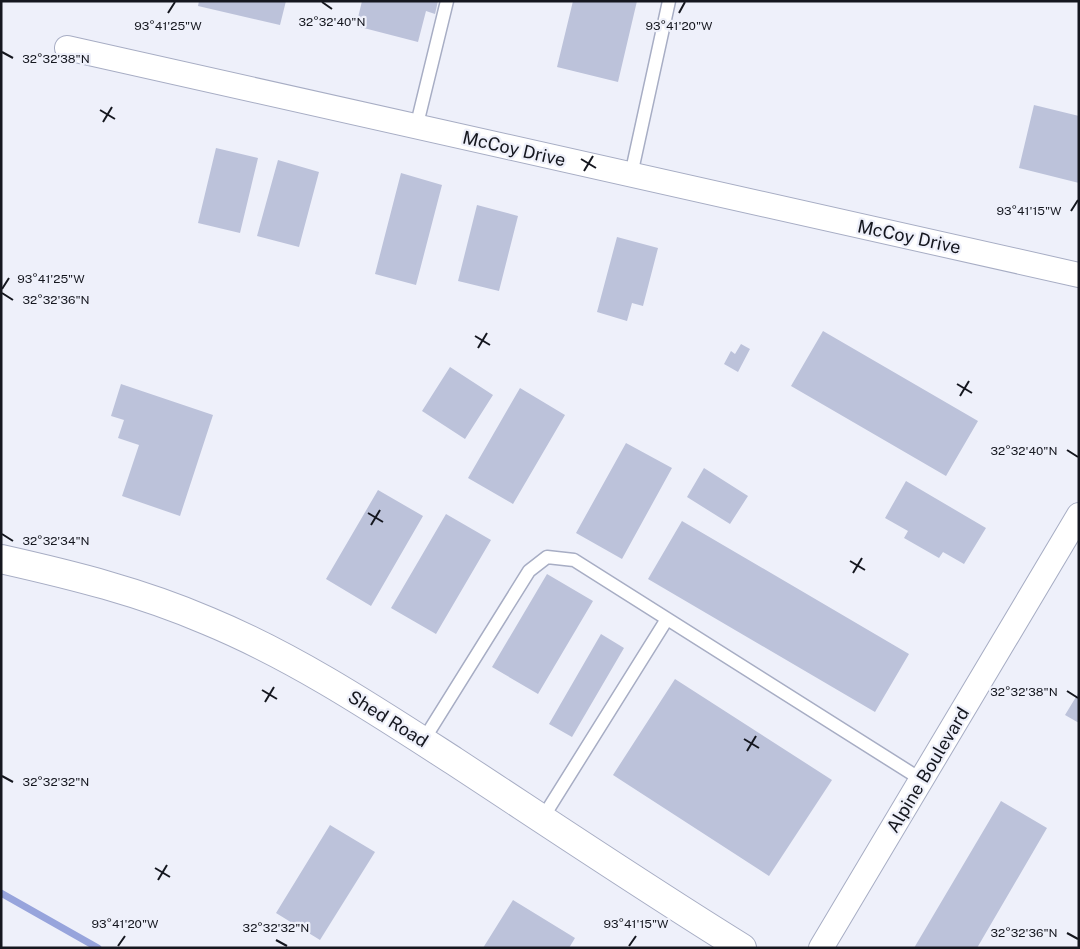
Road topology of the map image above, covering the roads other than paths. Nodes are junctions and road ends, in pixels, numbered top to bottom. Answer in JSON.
{"nodes":[{"id":1,"x":447,"y":1,"type":"edge"},
{"id":2,"x":669,"y":1,"type":"edge"},
{"id":3,"x":67,"y":48,"type":"dead end"},
{"id":4,"x":416,"y":128,"type":"junction"},
{"id":5,"x":631,"y":175,"type":"junction"},
{"id":6,"x":1079,"y":275,"type":"edge"},
{"id":7,"x":1079,"y":515,"type":"edge"},
{"id":8,"x":1,"y":559,"type":"edge"},
{"id":9,"x":667,"y":619,"type":"junction"},
{"id":10,"x":423,"y":741,"type":"junction"},
{"id":11,"x":922,"y":780,"type":"junction"},
{"id":12,"x":542,"y":818,"type":"junction"},
{"id":13,"x":742,"y":948,"type":"edge"},
{"id":14,"x":822,"y":948,"type":"edge"}],
"edges":[{"from":1,"to":4,"type":"lane"},
{"from":2,"to":5,"type":"lane"},
{"from":3,"to":4,"type":"street","name":"McCoy Drive"},
{"from":4,"to":5,"type":"street","name":"McCoy Drive"},
{"from":5,"to":6,"type":"street","name":"McCoy Drive"},
{"from":7,"to":11,"type":"street","name":"Alpine Boulevard"},
{"from":8,"to":10,"type":"street","name":"Shed Road"},
{"from":9,"to":10,"type":"lane"},
{"from":9,"to":11,"type":"lane"},
{"from":9,"to":12,"type":"lane"},
{"from":10,"to":12,"type":"street","name":"Shed Road"},
{"from":11,"to":14,"type":"street","name":"Alpine Boulevard"},
{"from":12,"to":13,"type":"street","name":"Shed Road"}]}
